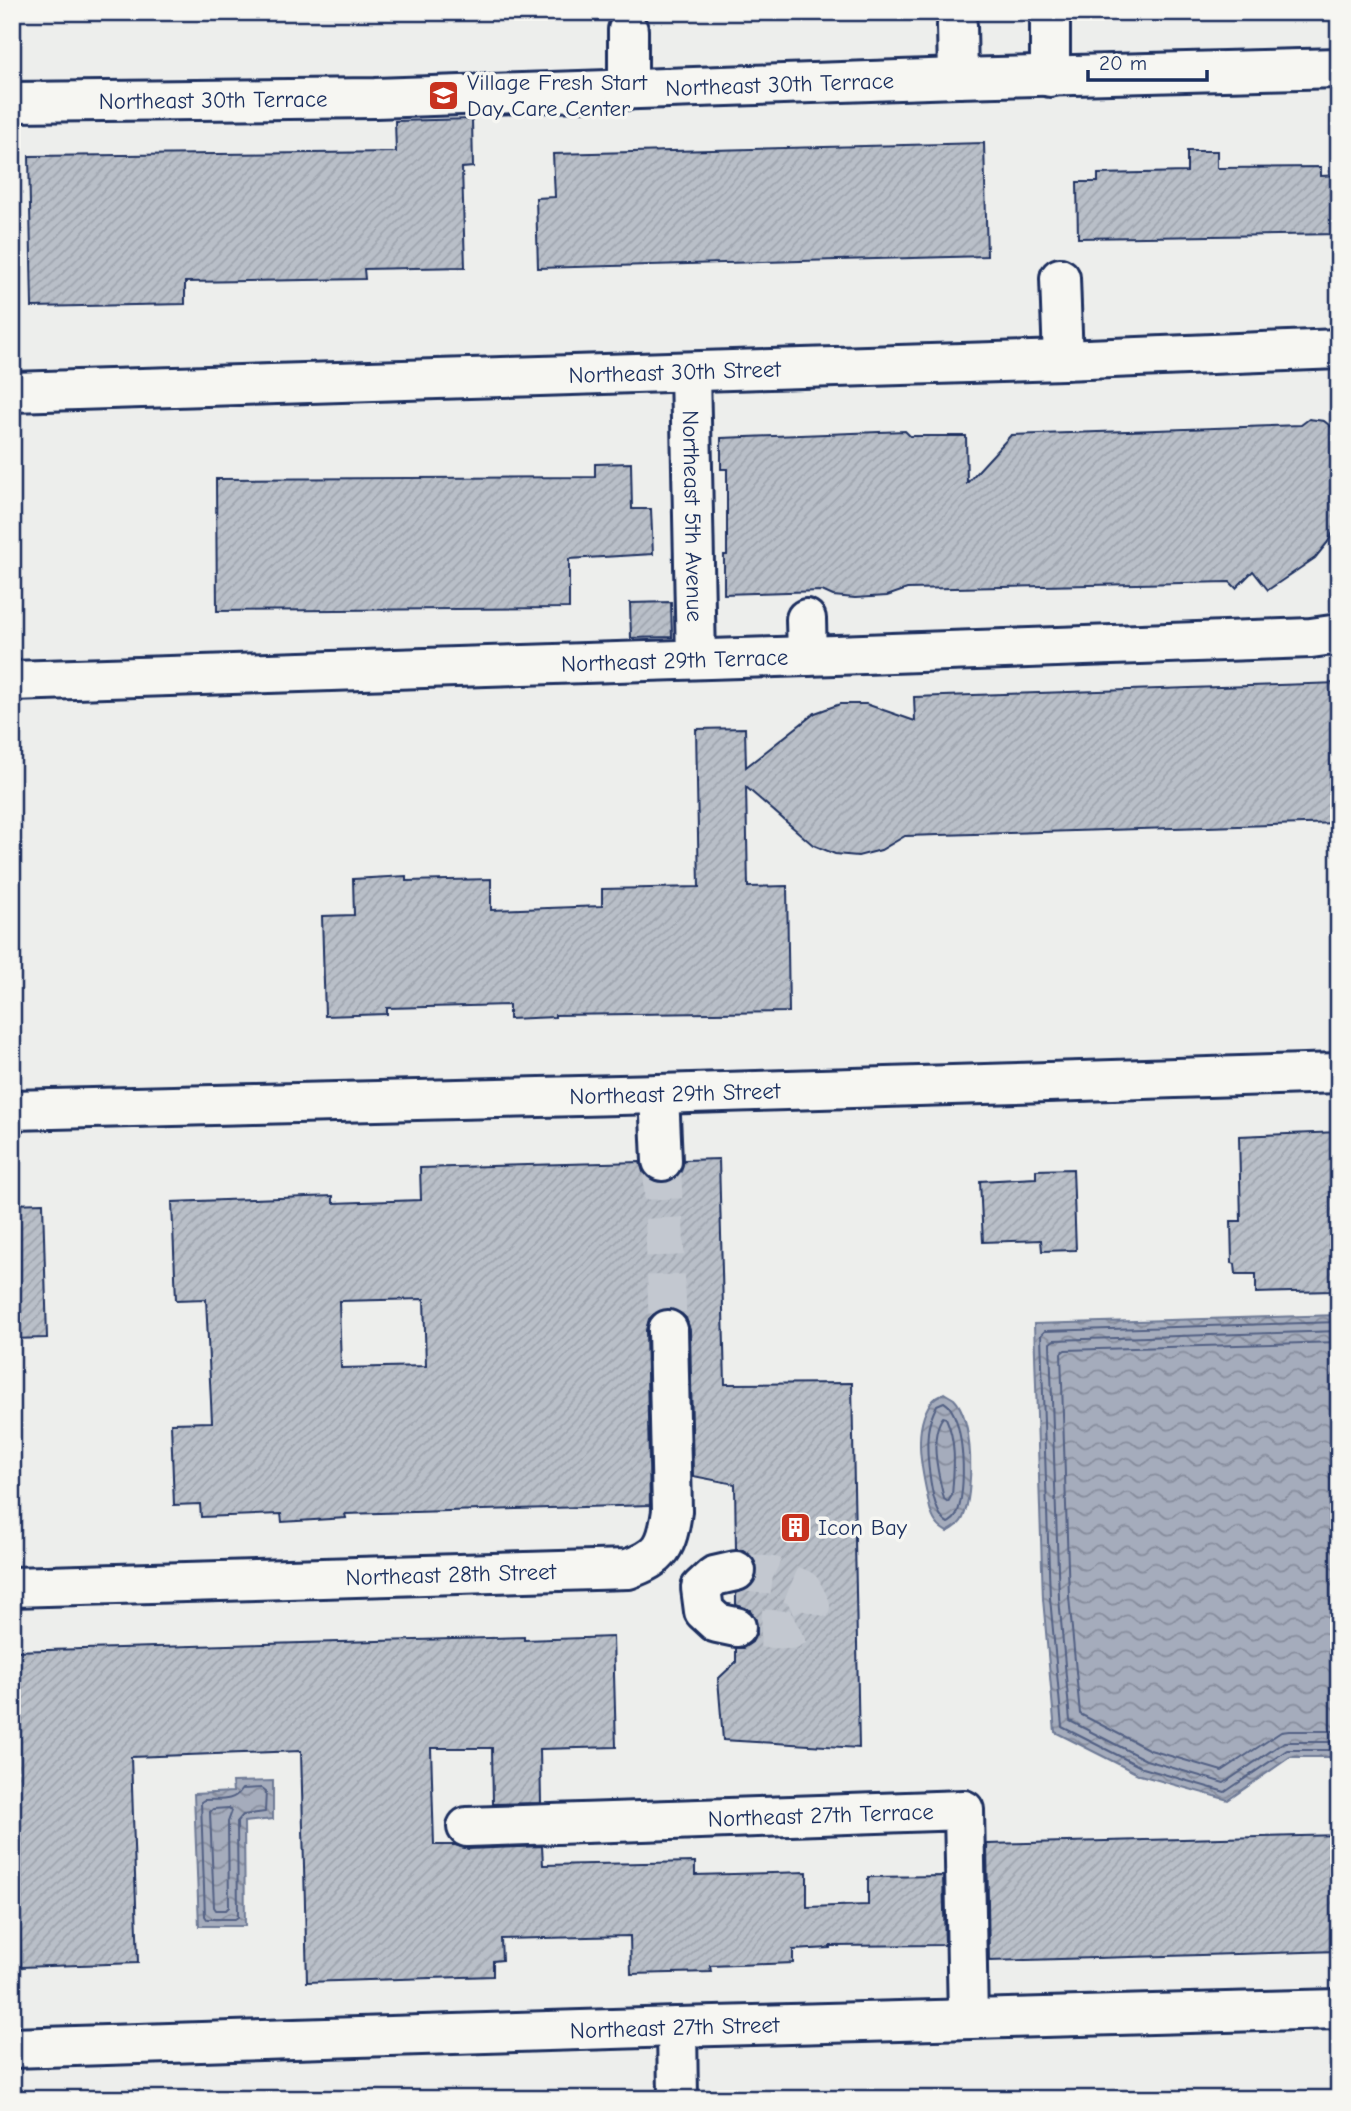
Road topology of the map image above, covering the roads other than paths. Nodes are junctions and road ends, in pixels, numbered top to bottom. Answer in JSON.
{"nodes":[{"id":1,"x":1050,"y":21,"type":"dead end"},
{"id":2,"x":957,"y":25,"type":"dead end"},
{"id":3,"x":628,"y":30,"type":"dead end"},
{"id":4,"x":1339,"y":68,"type":"edge"},
{"id":5,"x":1050,"y":77,"type":"junction"},
{"id":6,"x":958,"y":78,"type":"junction"},
{"id":7,"x":628,"y":90,"type":"junction"},
{"id":8,"x":12,"y":102,"type":"edge"},
{"id":9,"x":1060,"y":278,"type":"dead end"},
{"id":10,"x":1339,"y":349,"type":"edge"},
{"id":11,"x":1063,"y":360,"type":"junction"},
{"id":12,"x":690,"y":372,"type":"junction"},
{"id":13,"x":12,"y":392,"type":"edge"},
{"id":14,"x":1339,"y":634,"type":"edge"},
{"id":15,"x":696,"y":659,"type":"junction"},
{"id":16,"x":12,"y":681,"type":"edge"},
{"id":17,"x":1339,"y":1073,"type":"edge"},
{"id":18,"x":659,"y":1094,"type":"junction"},
{"id":19,"x":12,"y":1110,"type":"edge"},
{"id":20,"x":662,"y":1161,"type":"tunnel mouth"},
{"id":21,"x":668,"y":1330,"type":"tunnel mouth"},
{"id":22,"x":655,"y":1557,"type":"junction"},
{"id":23,"x":736,"y":1571,"type":"tunnel mouth"},
{"id":24,"x":12,"y":1587,"type":"edge"},
{"id":25,"x":701,"y":1588,"type":"junction"},
{"id":26,"x":736,"y":1627,"type":"tunnel mouth"},
{"id":27,"x":467,"y":1827,"type":"dead end"},
{"id":28,"x":1339,"y":2009,"type":"edge"},
{"id":29,"x":968,"y":2020,"type":"junction"},
{"id":30,"x":677,"y":2027,"type":"junction"},
{"id":31,"x":12,"y":2048,"type":"edge"},
{"id":32,"x":678,"y":2099,"type":"edge"}],
"edges":[{"from":1,"to":5,"type":"street"},
{"from":2,"to":6,"type":"street"},
{"from":3,"to":7,"type":"street"},
{"from":4,"to":5,"type":"street","name":"Northeast 30th Terrace"},
{"from":5,"to":6,"type":"street","name":"Northeast 30th Terrace"},
{"from":6,"to":7,"type":"street","name":"Northeast 30th Terrace"},
{"from":7,"to":8,"type":"street","name":"Northeast 30th Terrace"},
{"from":9,"to":11,"type":"street"},
{"from":10,"to":11,"type":"street","name":"Northeast 30th Street"},
{"from":11,"to":12,"type":"street","name":"Northeast 30th Street"},
{"from":12,"to":13,"type":"street","name":"Northeast 30th Street"},
{"from":12,"to":15,"type":"street","name":"Northeast 5th Avenue"},
{"from":14,"to":15,"type":"street","name":"Northeast 29th Terrace"},
{"from":15,"to":16,"type":"street","name":"Northeast 29th Terrace"},
{"from":17,"to":18,"type":"street","name":"Northeast 29th Street"},
{"from":18,"to":19,"type":"street","name":"Northeast 29th Street"},
{"from":18,"to":20,"type":"street"},
{"from":21,"to":22,"type":"street"},
{"from":22,"to":24,"type":"street","name":"Northeast 28th Street"},
{"from":22,"to":25,"type":"street"},
{"from":23,"to":25,"type":"street"},
{"from":25,"to":26,"type":"street"},
{"from":27,"to":29,"type":"street","name":"Northeast 27th Terrace"},
{"from":28,"to":29,"type":"street","name":"Northeast 27th Street"},
{"from":29,"to":30,"type":"street","name":"Northeast 27th Street"},
{"from":30,"to":31,"type":"street","name":"Northeast 27th Street"},
{"from":30,"to":32,"type":"street"}]}
